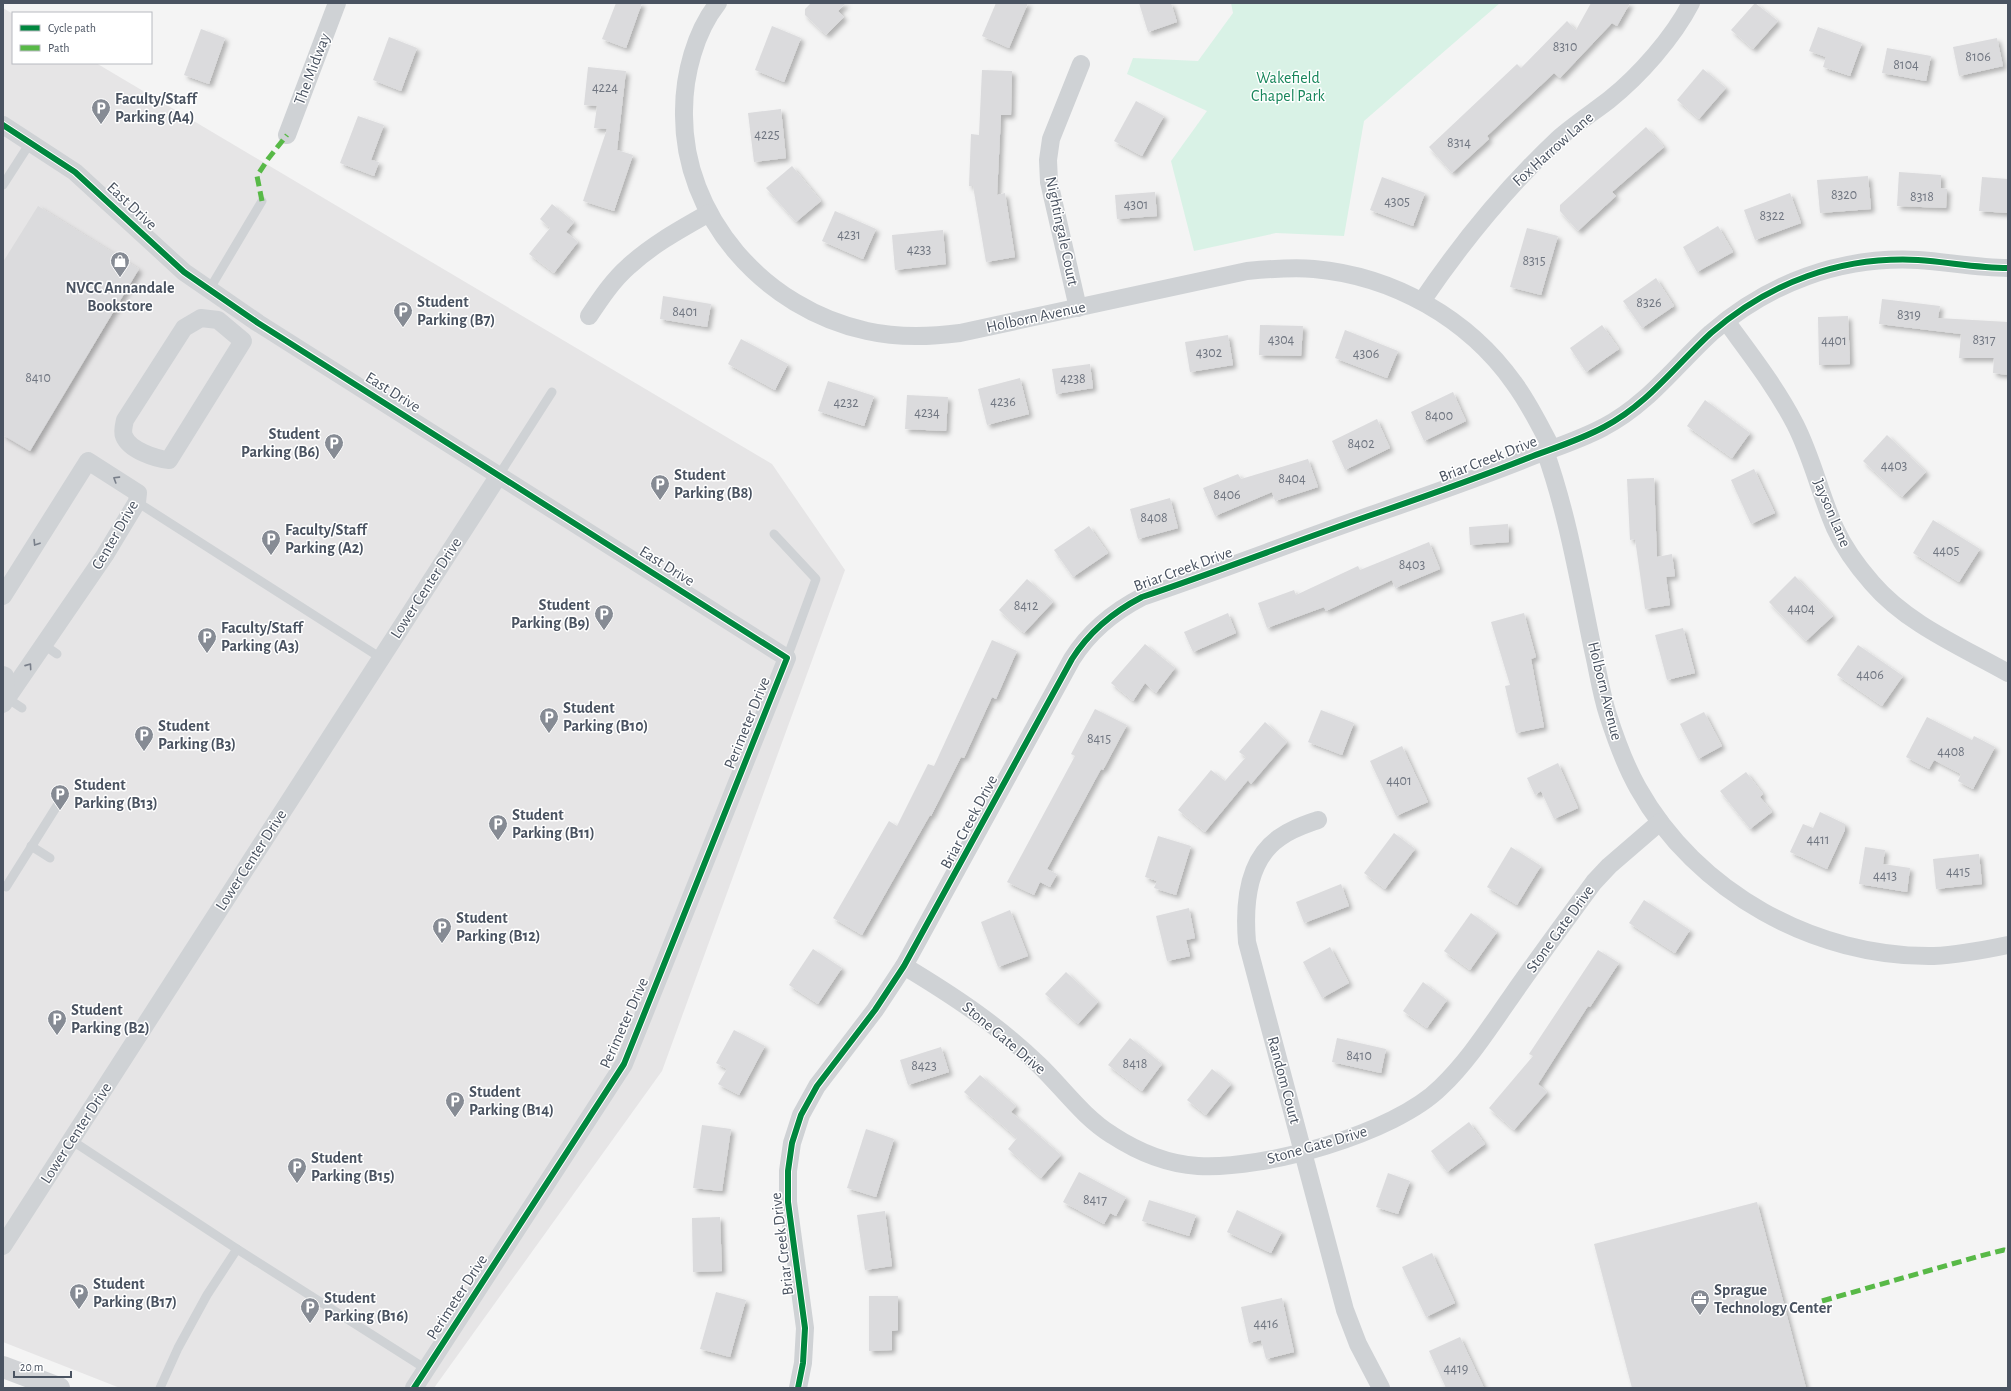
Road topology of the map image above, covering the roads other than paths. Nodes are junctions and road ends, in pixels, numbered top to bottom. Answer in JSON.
{"nodes":[{"id":1,"x":337,"y":3,"type":"edge"},
{"id":2,"x":718,"y":3,"type":"edge"},
{"id":3,"x":1691,"y":3,"type":"edge"},
{"id":4,"x":1081,"y":64,"type":"dead end"},
{"id":5,"x":3,"y":125,"type":"edge"},
{"id":6,"x":287,"y":135,"type":"dead end"},
{"id":7,"x":30,"y":143,"type":"junction"},
{"id":8,"x":3,"y":185,"type":"edge"},
{"id":9,"x":262,"y":201,"type":"dead end"},
{"id":10,"x":708,"y":213,"type":"junction"},
{"id":11,"x":2008,"y":268,"type":"edge"},
{"id":12,"x":209,"y":290,"type":"junction"},
{"id":13,"x":1422,"y":301,"type":"junction"},
{"id":14,"x":1078,"y":308,"type":"junction"},
{"id":15,"x":589,"y":316,"type":"dead end"},
{"id":16,"x":201,"y":318,"type":"junction"},
{"id":17,"x":1726,"y":321,"type":"junction"},
{"id":18,"x":258,"y":323,"type":"junction"},
{"id":19,"x":244,"y":341,"type":"junction"},
{"id":20,"x":552,"y":392,"type":"dead end"},
{"id":21,"x":1549,"y":450,"type":"junction"},
{"id":22,"x":499,"y":475,"type":"junction"},
{"id":23,"x":137,"y":502,"type":"junction"},
{"id":24,"x":774,"y":534,"type":"dead end"},
{"id":25,"x":3,"y":596,"type":"edge"},
{"id":26,"x":381,"y":658,"type":"junction"},
{"id":27,"x":787,"y":658,"type":"junction"},
{"id":28,"x":2008,"y":673,"type":"edge"},
{"id":29,"x":3,"y":675,"type":"edge"},
{"id":30,"x":5,"y":701,"type":"edge"},
{"id":31,"x":22,"y":708,"type":"dead end"},
{"id":32,"x":60,"y":801,"type":"dead end"},
{"id":33,"x":1318,"y":820,"type":"dead end"},
{"id":34,"x":1660,"y":822,"type":"junction"},
{"id":35,"x":31,"y":846,"type":"junction"},
{"id":36,"x":50,"y":858,"type":"dead end"},
{"id":37,"x":6,"y":887,"type":"dead end"},
{"id":38,"x":2008,"y":945,"type":"edge"},
{"id":39,"x":904,"y":966,"type":"junction"},
{"id":40,"x":71,"y":1140,"type":"junction"},
{"id":41,"x":1303,"y":1151,"type":"junction"},
{"id":42,"x":3,"y":1246,"type":"edge"},
{"id":43,"x":237,"y":1249,"type":"junction"},
{"id":44,"x":3,"y":1367,"type":"edge"},
{"id":45,"x":426,"y":1369,"type":"junction"},
{"id":46,"x":59,"y":1388,"type":"edge"},
{"id":47,"x":160,"y":1388,"type":"edge"},
{"id":48,"x":414,"y":1388,"type":"edge"},
{"id":49,"x":798,"y":1388,"type":"edge"},
{"id":50,"x":1381,"y":1388,"type":"edge"}],
"edges":[{"from":1,"to":6,"type":"street","name":"The Midway"},
{"from":2,"to":10,"type":"street","name":"Holborn Avenue"},
{"from":3,"to":13,"type":"street","name":"Fox Harrow Lane"},
{"from":4,"to":14,"type":"street","name":"Nightingale Court"},
{"from":5,"to":7,"type":"street","name":"East Drive"},
{"from":7,"to":8,"type":"lane"},
{"from":7,"to":12,"type":"street","name":"East Drive"},
{"from":9,"to":12,"type":"lane"},
{"from":10,"to":14,"type":"street","name":"Holborn Avenue"},
{"from":10,"to":15,"type":"street"},
{"from":11,"to":17,"type":"street","name":"Briar Creek Drive"},
{"from":12,"to":16,"type":"street"},
{"from":12,"to":18,"type":"street","name":"East Drive"},
{"from":13,"to":14,"type":"street","name":"Holborn Avenue"},
{"from":13,"to":21,"type":"street","name":"Holborn Avenue"},
{"from":16,"to":19,"type":"street"},
{"from":16,"to":19,"type":"street"},
{"from":17,"to":21,"type":"street","name":"Briar Creek Drive"},
{"from":17,"to":28,"type":"street","name":"Jayson Lane"},
{"from":18,"to":19,"type":"street"},
{"from":18,"to":22,"type":"street","name":"East Drive"},
{"from":20,"to":22,"type":"lane"},
{"from":21,"to":34,"type":"street","name":"Holborn Avenue"},
{"from":21,"to":39,"type":"street","name":"Briar Creek Drive"},
{"from":22,"to":26,"type":"street","name":"Lower Center Drive"},
{"from":22,"to":27,"type":"street","name":"East Drive"},
{"from":23,"to":25,"type":"street","name":"Center Drive","one_way":true},
{"from":23,"to":26,"type":"lane"},
{"from":30,"to":23,"type":"street","name":"Center Drive","one_way":true},
{"from":24,"to":27,"type":"lane"},
{"from":26,"to":40,"type":"street","name":"Lower Center Drive"},
{"from":27,"to":45,"type":"street","name":"Perimeter Drive"},
{"from":29,"to":30,"type":"street"},
{"from":30,"to":31,"type":"lane"},
{"from":32,"to":35,"type":"lane"},
{"from":33,"to":41,"type":"street","name":"Random Court"},
{"from":34,"to":38,"type":"street","name":"Holborn Avenue"},
{"from":34,"to":41,"type":"street","name":"Stone Gate Drive"},
{"from":35,"to":36,"type":"lane"},
{"from":35,"to":37,"type":"lane"},
{"from":39,"to":41,"type":"street","name":"Stone Gate Drive"},
{"from":39,"to":49,"type":"street","name":"Briar Creek Drive"},
{"from":40,"to":42,"type":"street","name":"Lower Center Drive"},
{"from":40,"to":43,"type":"lane"},
{"from":41,"to":50,"type":"street","name":"Random Court"},
{"from":43,"to":45,"type":"lane"},
{"from":43,"to":47,"type":"lane"},
{"from":44,"to":46,"type":"main road"},
{"from":45,"to":48,"type":"street","name":"Perimeter Drive"}]}
